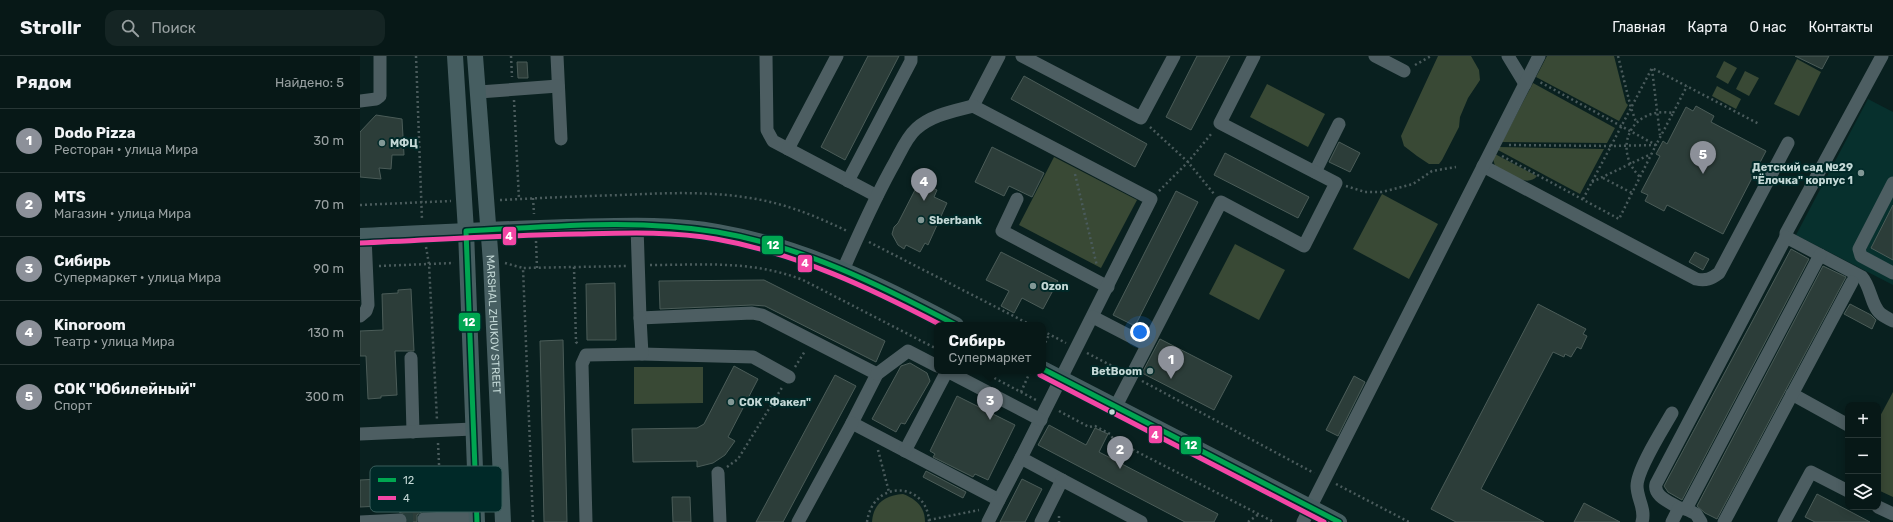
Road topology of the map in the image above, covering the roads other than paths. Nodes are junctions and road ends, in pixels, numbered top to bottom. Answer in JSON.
{"nodes":[{"id":1,"x":380,"y":56,"type":"edge"},
{"id":2,"x":455,"y":56,"type":"edge"},
{"id":3,"x":475,"y":56,"type":"edge"},
{"id":4,"x":556,"y":56,"type":"edge"},
{"id":5,"x":766,"y":56,"type":"edge"},
{"id":6,"x":837,"y":56,"type":"edge"},
{"id":7,"x":911,"y":56,"type":"edge"},
{"id":8,"x":999,"y":56,"type":"edge"},
{"id":9,"x":1022,"y":56,"type":"edge"},
{"id":10,"x":1174,"y":56,"type":"edge"},
{"id":11,"x":1254,"y":56,"type":"edge"},
{"id":12,"x":1375,"y":56,"type":"edge"},
{"id":13,"x":1508,"y":56,"type":"edge"},
{"id":14,"x":1539,"y":56,"type":"edge"},
{"id":15,"x":1882,"y":56,"type":"edge"},
{"id":16,"x":1404,"y":71,"type":"road end"},
{"id":17,"x":1529,"y":81,"type":"junction"},
{"id":18,"x":558,"y":86,"type":"junction"},
{"id":19,"x":479,"y":92,"type":"junction"},
{"id":20,"x":360,"y":101,"type":"edge"},
{"id":21,"x":973,"y":106,"type":"junction"},
{"id":22,"x":1339,"y":124,"type":"dead end"},
{"id":23,"x":561,"y":139,"type":"dead end"},
{"id":24,"x":1788,"y":143,"type":"dead end"},
{"id":25,"x":788,"y":149,"type":"junction"},
{"id":26,"x":1483,"y":166,"type":"junction"},
{"id":27,"x":1315,"y":172,"type":"junction"},
{"id":28,"x":848,"y":181,"type":"junction"},
{"id":29,"x":1893,"y":183,"type":"edge"},
{"id":30,"x":877,"y":196,"type":"junction"},
{"id":31,"x":1017,"y":199,"type":"dead end"},
{"id":32,"x":637,"y":226,"type":"junction"},
{"id":33,"x":490,"y":230,"type":"junction"},
{"id":34,"x":466,"y":231,"type":"junction"},
{"id":35,"x":362,"y":236,"type":"edge"},
{"id":36,"x":1786,"y":237,"type":"junction"},
{"id":37,"x":1820,"y":255,"type":"junction"},
{"id":38,"x":843,"y":270,"type":"junction"},
{"id":39,"x":1893,"y":273,"type":"edge"},
{"id":40,"x":1852,"y":282,"type":"dead end"},
{"id":41,"x":1108,"y":287,"type":"junction"},
{"id":42,"x":360,"y":316,"type":"edge"},
{"id":43,"x":1093,"y":317,"type":"junction"},
{"id":44,"x":640,"y":318,"type":"junction"},
{"id":45,"x":1893,"y":321,"type":"edge"},
{"id":46,"x":950,"y":322,"type":"edge"},
{"id":47,"x":1147,"y":345,"type":"junction"},
{"id":48,"x":642,"y":354,"type":"junction"},
{"id":49,"x":411,"y":358,"type":"dead end"},
{"id":50,"x":934,"y":364,"type":"edge"},
{"id":51,"x":1046,"y":371,"type":"edge"},
{"id":52,"x":877,"y":374,"type":"junction"},
{"id":53,"x":945,"y":374,"type":"edge"},
{"id":54,"x":953,"y":374,"type":"edge"},
{"id":55,"x":789,"y":377,"type":"road end"},
{"id":56,"x":1062,"y":379,"type":"junction"},
{"id":57,"x":1792,"y":394,"type":"junction"},
{"id":58,"x":1116,"y":406,"type":"junction"},
{"id":59,"x":1672,"y":413,"type":"dead end"},
{"id":60,"x":1041,"y":420,"type":"junction"},
{"id":61,"x":852,"y":423,"type":"junction"},
{"id":62,"x":1845,"y":423,"type":"edge"},
{"id":63,"x":473,"y":429,"type":"junction"},
{"id":64,"x":413,"y":432,"type":"junction"},
{"id":65,"x":360,"y":434,"type":"edge"},
{"id":66,"x":905,"y":451,"type":"junction"},
{"id":67,"x":1021,"y":458,"type":"junction"},
{"id":68,"x":475,"y":466,"type":"edge"},
{"id":69,"x":501,"y":466,"type":"edge"},
{"id":70,"x":718,"y":473,"type":"road end"},
{"id":71,"x":1062,"y":480,"type":"junction"},
{"id":72,"x":1845,"y":489,"type":"edge"},
{"id":73,"x":502,"y":498,"type":"edge"},
{"id":74,"x":999,"y":500,"type":"junction"},
{"id":75,"x":1310,"y":507,"type":"junction"},
{"id":76,"x":1682,"y":508,"type":"junction"},
{"id":77,"x":1881,"y":508,"type":"edge"},
{"id":78,"x":1893,"y":514,"type":"edge"},
{"id":79,"x":990,"y":518,"type":"edge"},
{"id":80,"x":424,"y":519,"type":"dead end"},
{"id":81,"x":400,"y":520,"type":"dead end"},
{"id":82,"x":477,"y":520,"type":"edge"},
{"id":83,"x":386,"y":521,"type":"edge"},
{"id":84,"x":360,"y":522,"type":"edge"},
{"id":85,"x":503,"y":522,"type":"edge"},
{"id":86,"x":586,"y":522,"type":"edge"},
{"id":87,"x":720,"y":522,"type":"edge"},
{"id":88,"x":798,"y":522,"type":"edge"},
{"id":89,"x":1041,"y":522,"type":"edge"},
{"id":90,"x":1141,"y":522,"type":"edge"},
{"id":91,"x":1302,"y":522,"type":"edge"},
{"id":92,"x":1338,"y":522,"type":"edge"},
{"id":93,"x":1642,"y":522,"type":"edge"},
{"id":94,"x":1672,"y":522,"type":"edge"},
{"id":95,"x":1701,"y":522,"type":"edge"},
{"id":96,"x":1724,"y":522,"type":"edge"},
{"id":97,"x":1784,"y":522,"type":"edge"}],
"edges":[{"from":1,"to":20,"type":"street"},
{"from":2,"to":34,"type":"main road"},
{"from":3,"to":19,"type":"main road","name":"MARSHAL ZHUKOV STREET"},
{"from":4,"to":18,"type":"street"},
{"from":5,"to":25,"type":"street"},
{"from":6,"to":25,"type":"street"},
{"from":7,"to":28,"type":"street"},
{"from":8,"to":21,"type":"street"},
{"from":9,"to":10,"type":"street"},
{"from":11,"to":27,"type":"street"},
{"from":12,"to":16,"type":"street"},
{"from":13,"to":17,"type":"street"},
{"from":14,"to":17,"type":"street"},
{"from":15,"to":36,"type":"street"},
{"from":17,"to":26,"type":"street"},
{"from":18,"to":19,"type":"street"},
{"from":18,"to":23,"type":"street"},
{"from":19,"to":33,"type":"main road","name":"MARSHAL ZHUKOV STREET"},
{"from":21,"to":30,"type":"street"},
{"from":21,"to":41,"type":"street"},
{"from":22,"to":27,"type":"street"},
{"from":24,"to":26,"type":"street"},
{"from":25,"to":28,"type":"street"},
{"from":26,"to":75,"type":"street"},
{"from":27,"to":47,"type":"street"},
{"from":28,"to":30,"type":"street"},
{"from":29,"to":39,"type":"street"},
{"from":30,"to":38,"type":"street"},
{"from":31,"to":41,"type":"street"},
{"from":32,"to":33,"type":"main road"},
{"from":32,"to":38,"type":"main road"},
{"from":32,"to":44,"type":"street"},
{"from":33,"to":34,"type":"main road"},
{"from":33,"to":69,"type":"main road","name":"MARSHAL ZHUKOV STREET"},
{"from":34,"to":35,"type":"main road"},
{"from":34,"to":63,"type":"main road"},
{"from":35,"to":42,"type":"street"},
{"from":36,"to":37,"type":"street"},
{"from":36,"to":76,"type":"street"},
{"from":37,"to":45,"type":"street"},
{"from":37,"to":76,"type":"street"},
{"from":38,"to":46,"type":"main road"},
{"from":40,"to":57,"type":"street"},
{"from":41,"to":43,"type":"street"},
{"from":43,"to":47,"type":"street"},
{"from":43,"to":56,"type":"street"},
{"from":44,"to":48,"type":"street"},
{"from":44,"to":52,"type":"street"},
{"from":47,"to":58,"type":"street"},
{"from":48,"to":55,"type":"street"},
{"from":48,"to":86,"type":"street"},
{"from":49,"to":64,"type":"street"},
{"from":50,"to":52,"type":"street"},
{"from":51,"to":56,"type":"main road"},
{"from":52,"to":61,"type":"street"},
{"from":53,"to":66,"type":"street"},
{"from":54,"to":60,"type":"street"},
{"from":56,"to":58,"type":"main road"},
{"from":56,"to":60,"type":"street"},
{"from":57,"to":62,"type":"street"},
{"from":57,"to":96,"type":"street"},
{"from":58,"to":75,"type":"main road"},
{"from":59,"to":93,"type":"street"},
{"from":60,"to":67,"type":"street"},
{"from":61,"to":66,"type":"street"},
{"from":61,"to":88,"type":"street"},
{"from":63,"to":64,"type":"street"},
{"from":63,"to":68,"type":"main road"},
{"from":64,"to":65,"type":"street"},
{"from":66,"to":74,"type":"street"},
{"from":67,"to":71,"type":"street"},
{"from":67,"to":74,"type":"street"},
{"from":70,"to":87,"type":"street"},
{"from":71,"to":89,"type":"street"},
{"from":71,"to":90,"type":"street"},
{"from":72,"to":97,"type":"street"},
{"from":73,"to":85,"type":"main road","name":"MARSHAL ZHUKOV STREET"},
{"from":74,"to":79,"type":"street"},
{"from":75,"to":91,"type":"street"},
{"from":75,"to":92,"type":"main road"},
{"from":76,"to":94,"type":"street"},
{"from":76,"to":95,"type":"street"},
{"from":77,"to":78,"type":"street"},
{"from":80,"to":82,"type":"street"},
{"from":81,"to":83,"type":"street"},
{"from":83,"to":84,"type":"street"}]}
